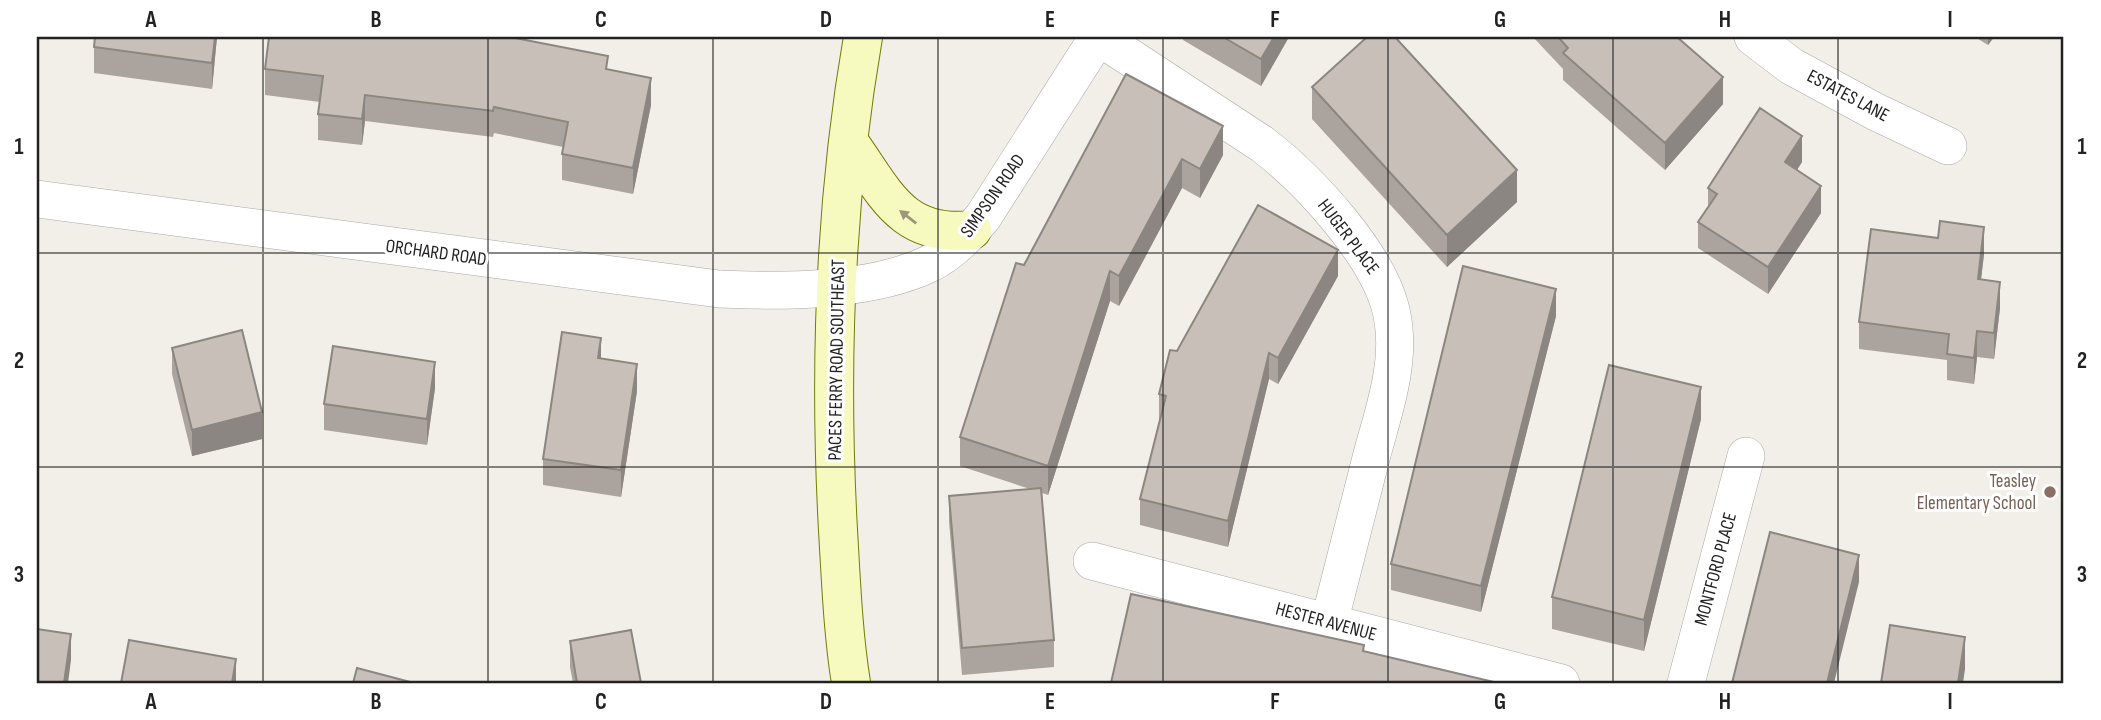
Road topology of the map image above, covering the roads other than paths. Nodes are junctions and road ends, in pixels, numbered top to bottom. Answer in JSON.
{"nodes":[{"id":1,"x":863,"y":37,"type":"edge"},
{"id":2,"x":1099,"y":37,"type":"edge"},
{"id":3,"x":1753,"y":37,"type":"edge"},
{"id":4,"x":849,"y":142,"type":"junction"},
{"id":5,"x":1948,"y":146,"type":"dead end"},
{"id":6,"x":37,"y":199,"type":"edge"},
{"id":7,"x":972,"y":230,"type":"junction"},
{"id":8,"x":836,"y":287,"type":"junction"},
{"id":9,"x":1746,"y":456,"type":"dead end"},
{"id":10,"x":1092,"y":561,"type":"dead end"},
{"id":11,"x":1329,"y":623,"type":"junction"},
{"id":12,"x":850,"y":683,"type":"edge"},
{"id":13,"x":1560,"y":683,"type":"edge"},
{"id":14,"x":1686,"y":683,"type":"edge"}],
"edges":[{"from":1,"to":4,"type":"main road","name":"PACES FERRY ROAD SOUTHEAST"},
{"from":2,"to":7,"type":"street","name":"SIMPSON ROAD"},
{"from":2,"to":11,"type":"street","name":"HUGER PLACE"},
{"from":3,"to":5,"type":"street","name":"ESTATES LANE"},
{"from":7,"to":4,"type":"main road","one_way":true},
{"from":4,"to":8,"type":"main road","name":"PACES FERRY ROAD SOUTHEAST"},
{"from":6,"to":8,"type":"street","name":"ORCHARD ROAD"},
{"from":7,"to":8,"type":"street","name":"SIMPSON ROAD"},
{"from":8,"to":12,"type":"main road","name":"PACES FERRY ROAD SOUTHEAST"},
{"from":9,"to":14,"type":"street","name":"MONTFORD PLACE"},
{"from":10,"to":11,"type":"street","name":"HESTER AVENUE"},
{"from":11,"to":13,"type":"street","name":"HESTER AVENUE"}]}
